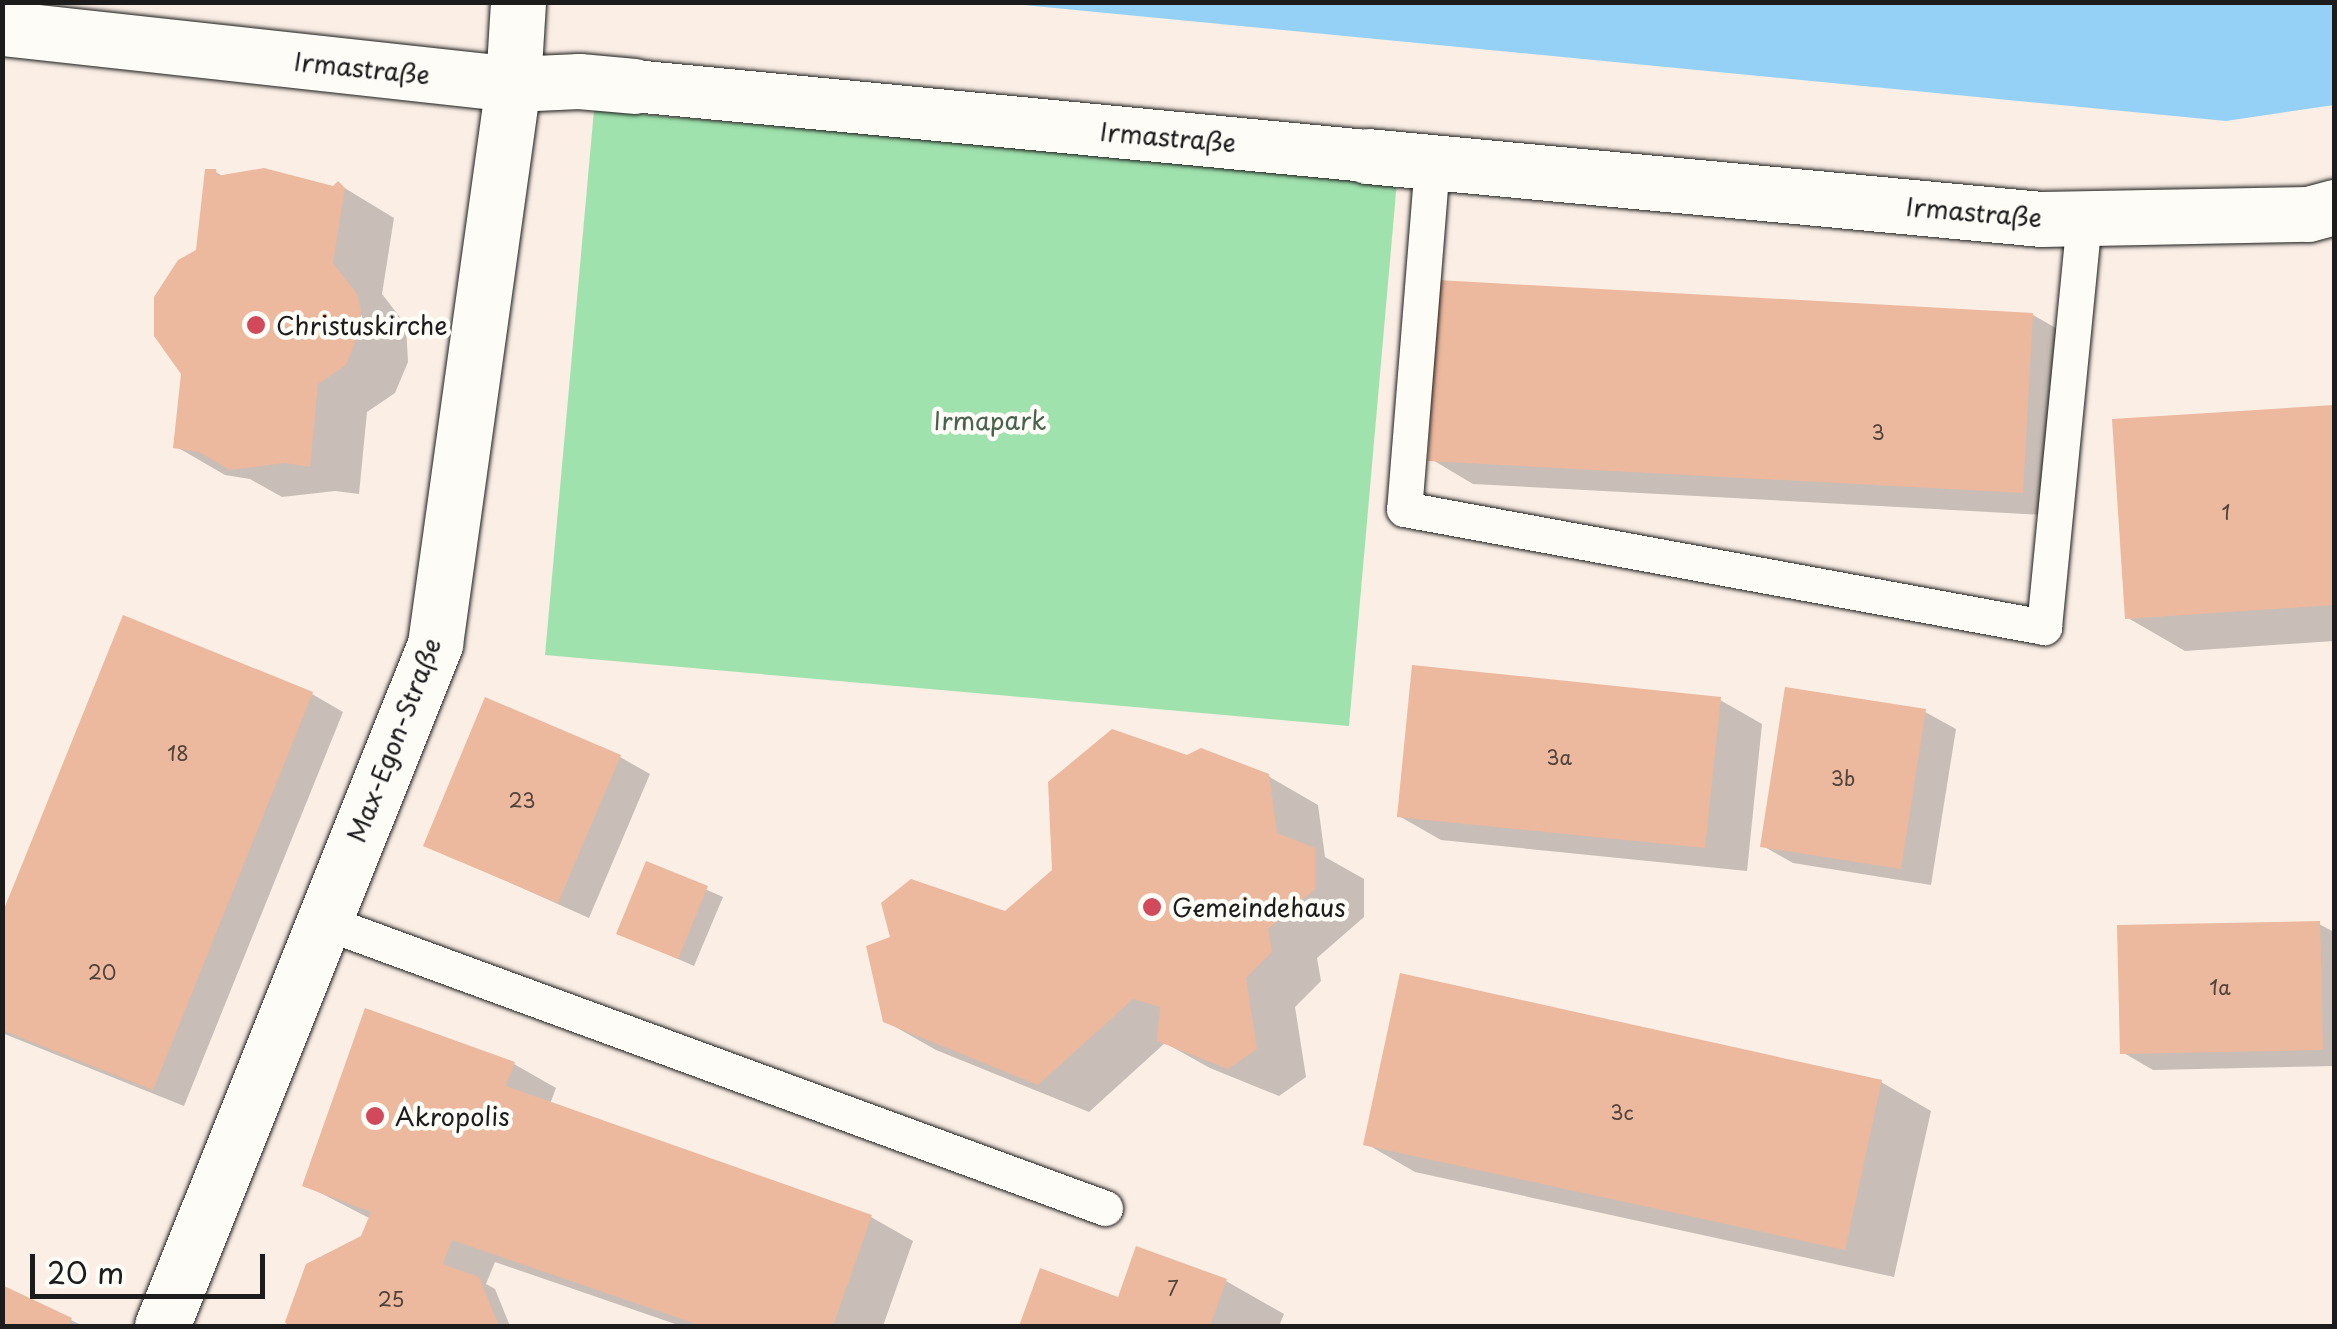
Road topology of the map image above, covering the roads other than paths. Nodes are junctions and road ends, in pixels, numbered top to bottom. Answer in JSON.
{"nodes":[{"id":1,"x":518,"y":2,"type":"edge"},
{"id":2,"x":2,"y":28,"type":"edge"},
{"id":3,"x":512,"y":84,"type":"junction"},
{"id":4,"x":634,"y":86,"type":"joint"},
{"id":5,"x":1367,"y":156,"type":"joint"},
{"id":6,"x":1432,"y":163,"type":"junction"},
{"id":7,"x":2334,"y":207,"type":"edge"},
{"id":8,"x":2084,"y":218,"type":"junction"},
{"id":9,"x":322,"y":921,"type":"junction"},
{"id":10,"x":1105,"y":1208,"type":"dead end"},
{"id":11,"x":162,"y":1326,"type":"edge"}],
"edges":[{"from":1,"to":3,"type":"street","name":"Max-Egon-Straße"},
{"from":2,"to":3,"type":"street","name":"Irmastraße"},
{"from":3,"to":4,"type":"street","name":"Irmastraße"},
{"from":3,"to":9,"type":"street","name":"Max-Egon-Straße"},
{"from":4,"to":5,"type":"street","name":"Irmastraße"},
{"from":5,"to":6,"type":"street","name":"Irmastraße"},
{"from":6,"to":8,"type":"street","name":"Irmastraße"},
{"from":6,"to":8,"type":"lane"},
{"from":7,"to":8,"type":"street","name":"Irmastraße"},
{"from":9,"to":10,"type":"lane"},
{"from":9,"to":11,"type":"street","name":"Max-Egon-Straße"}]}
